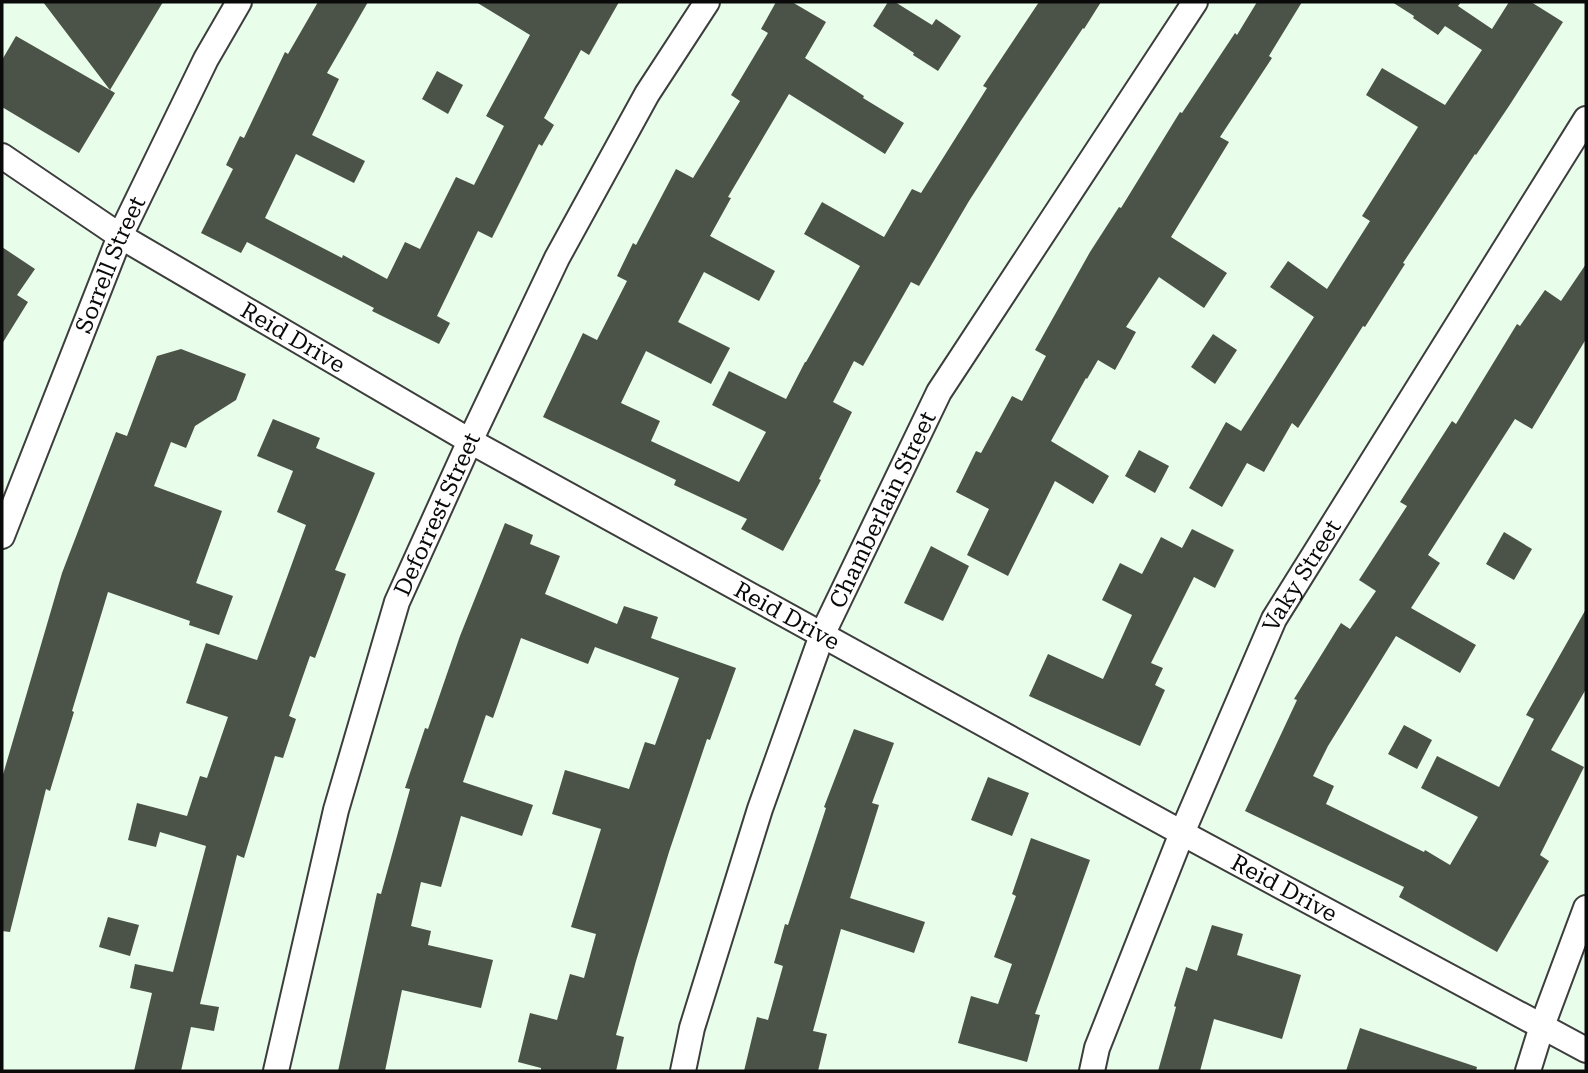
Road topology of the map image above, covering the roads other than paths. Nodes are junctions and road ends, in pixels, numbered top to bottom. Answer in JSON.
{"nodes":[{"id":1,"x":239,"y":2,"type":"edge"},
{"id":2,"x":707,"y":2,"type":"edge"},
{"id":3,"x":1195,"y":2,"type":"edge"},
{"id":4,"x":1586,"y":119,"type":"edge"},
{"id":5,"x":2,"y":156,"type":"edge"},
{"id":6,"x":120,"y":236,"type":"junction"},
{"id":7,"x":470,"y":441,"type":"junction"},
{"id":8,"x":2,"y":536,"type":"edge"},
{"id":9,"x":822,"y":635,"type":"junction"},
{"id":10,"x":1182,"y":833,"type":"junction"},
{"id":11,"x":1586,"y":908,"type":"edge"},
{"id":12,"x":1542,"y":1026,"type":"junction"},
{"id":13,"x":1586,"y":1050,"type":"edge"},
{"id":14,"x":276,"y":1071,"type":"edge"},
{"id":15,"x":683,"y":1071,"type":"edge"},
{"id":16,"x":1092,"y":1071,"type":"edge"},
{"id":17,"x":1528,"y":1071,"type":"edge"}],
"edges":[{"from":1,"to":6,"type":"street","name":"Sorrell Street"},
{"from":2,"to":7,"type":"street","name":"Deforrest Street"},
{"from":3,"to":9,"type":"street","name":"Chamberlain Street"},
{"from":4,"to":10,"type":"street","name":"Vaky Street"},
{"from":5,"to":6,"type":"street","name":"Reid Drive"},
{"from":6,"to":7,"type":"street","name":"Reid Drive"},
{"from":6,"to":8,"type":"street","name":"Sorrell Street"},
{"from":7,"to":9,"type":"street","name":"Reid Drive"},
{"from":7,"to":14,"type":"street","name":"Deforrest Street"},
{"from":9,"to":10,"type":"street","name":"Reid Drive"},
{"from":9,"to":15,"type":"street","name":"Chamberlain Street"},
{"from":10,"to":12,"type":"street","name":"Reid Drive"},
{"from":10,"to":16,"type":"street","name":"Vaky Street"},
{"from":11,"to":12,"type":"street"},
{"from":12,"to":13,"type":"street","name":"Reid Drive"},
{"from":12,"to":17,"type":"street"}]}
